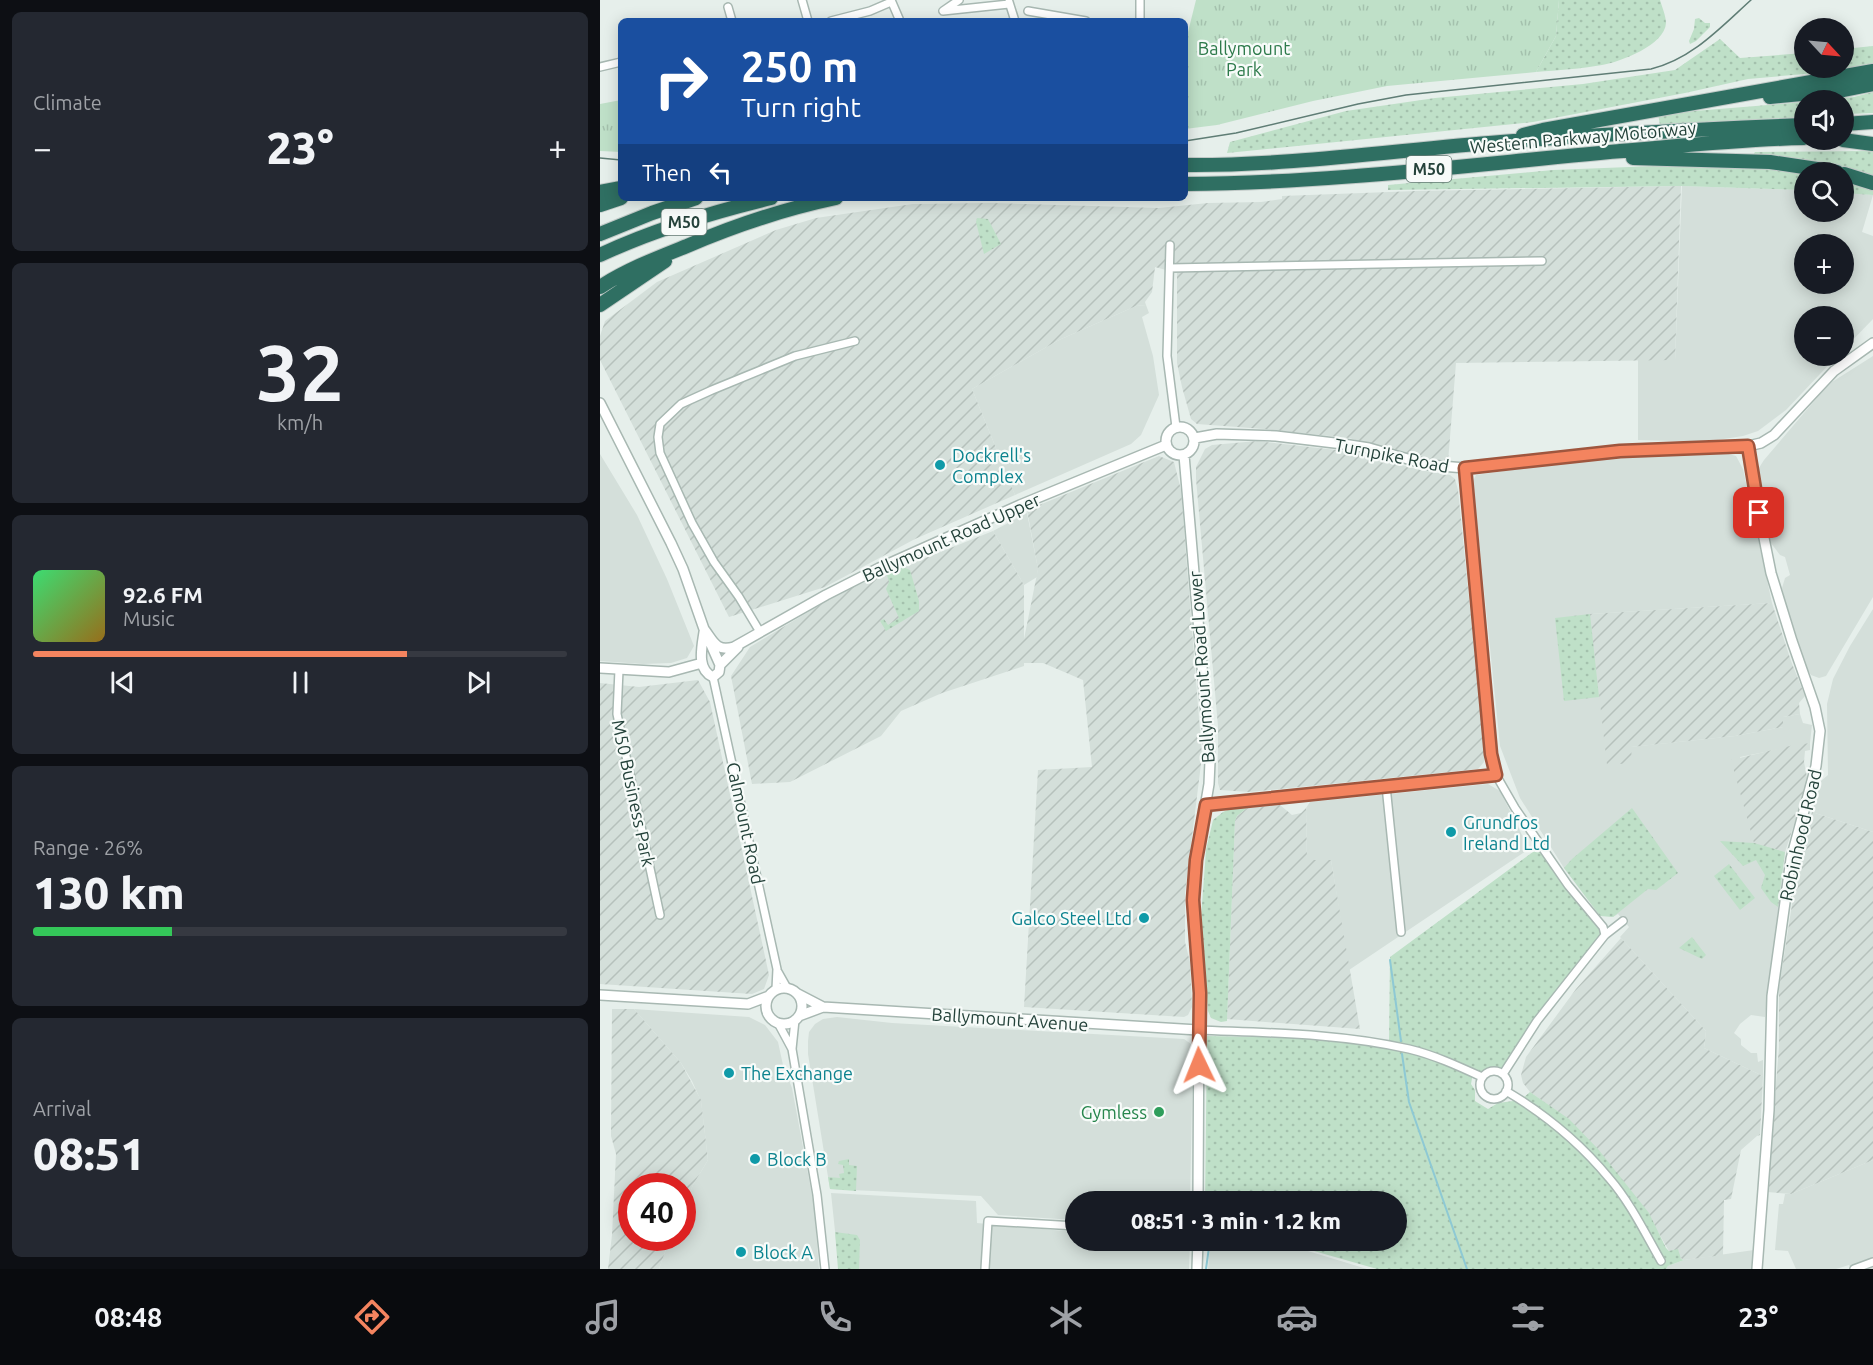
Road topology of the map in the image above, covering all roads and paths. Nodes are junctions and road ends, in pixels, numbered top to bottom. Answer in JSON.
{"nodes":[{"id":1,"x":802,"y":0,"type":"edge"},
{"id":2,"x":959,"y":0,"type":"edge"},
{"id":3,"x":1140,"y":0,"type":"edge"},
{"id":4,"x":891,"y":1,"type":"edge"},
{"id":5,"x":1009,"y":2,"type":"edge"},
{"id":6,"x":728,"y":7,"type":"dead end"},
{"id":7,"x":1028,"y":11,"type":"dead end"},
{"id":8,"x":731,"y":18,"type":"edge"},
{"id":9,"x":807,"y":18,"type":"edge"},
{"id":10,"x":843,"y":18,"type":"edge"},
{"id":11,"x":899,"y":18,"type":"edge"},
{"id":12,"x":1014,"y":18,"type":"edge"},
{"id":13,"x":1056,"y":18,"type":"edge"},
{"id":14,"x":1139,"y":18,"type":"edge"},
{"id":15,"x":618,"y":63,"type":"edge"},
{"id":16,"x":600,"y":67,"type":"edge"},
{"id":17,"x":1873,"y":71,"type":"edge"},
{"id":18,"x":1873,"y":84,"type":"edge"},
{"id":19,"x":1703,"y":103,"type":"junction"},
{"id":20,"x":1873,"y":122,"type":"edge"},
{"id":21,"x":1854,"y":123,"type":"edge"},
{"id":22,"x":1794,"y":126,"type":"edge"},
{"id":23,"x":1873,"y":138,"type":"edge"},
{"id":24,"x":1794,"y":139,"type":"edge"},
{"id":25,"x":1854,"y":139,"type":"edge"},
{"id":26,"x":1854,"y":141,"type":"edge"},
{"id":27,"x":1501,"y":142,"type":"junction"},
{"id":28,"x":1873,"y":144,"type":"edge"},
{"id":29,"x":1552,"y":157,"type":"junction"},
{"id":30,"x":1188,"y":165,"type":"edge"},
{"id":31,"x":1794,"y":166,"type":"edge"},
{"id":32,"x":1854,"y":177,"type":"edge"},
{"id":33,"x":1873,"y":183,"type":"edge"},
{"id":34,"x":1188,"y":184,"type":"edge"},
{"id":35,"x":618,"y":189,"type":"edge"},
{"id":36,"x":600,"y":192,"type":"edge"},
{"id":37,"x":618,"y":199,"type":"edge"},
{"id":38,"x":687,"y":201,"type":"edge"},
{"id":39,"x":758,"y":201,"type":"edge"},
{"id":40,"x":824,"y":201,"type":"edge"},
{"id":41,"x":600,"y":205,"type":"edge"},
{"id":42,"x":600,"y":234,"type":"edge"},
{"id":43,"x":690,"y":244,"type":"junction"},
{"id":44,"x":1170,"y":245,"type":"dead end"},
{"id":45,"x":600,"y":255,"type":"edge"},
{"id":46,"x":1542,"y":261,"type":"dead end"},
{"id":47,"x":1170,"y":268,"type":"junction"},
{"id":48,"x":600,"y":287,"type":"edge"},
{"id":49,"x":600,"y":305,"type":"edge"},
{"id":50,"x":855,"y":341,"type":"dead end"},
{"id":51,"x":1873,"y":343,"type":"edge"},
{"id":52,"x":600,"y":403,"type":"edge"},
{"id":53,"x":600,"y":418,"type":"edge"},
{"id":54,"x":1176,"y":427,"type":"junction"},
{"id":55,"x":617,"y":437,"type":"junction"},
{"id":56,"x":1195,"y":438,"type":"junction"},
{"id":57,"x":1166,"y":444,"type":"junction"},
{"id":58,"x":1748,"y":446,"type":"junction"},
{"id":59,"x":1184,"y":455,"type":"junction"},
{"id":60,"x":1465,"y":468,"type":"junction"},
{"id":61,"x":704,"y":629,"type":"junction"},
{"id":62,"x":760,"y":632,"type":"junction"},
{"id":63,"x":742,"y":644,"type":"junction"},
{"id":64,"x":702,"y":663,"type":"junction"},
{"id":65,"x":720,"y":664,"type":"junction"},
{"id":66,"x":600,"y":668,"type":"edge"},
{"id":67,"x":619,"y":670,"type":"junction"},
{"id":68,"x":713,"y":677,"type":"junction"},
{"id":69,"x":1496,"y":775,"type":"junction"},
{"id":70,"x":1386,"y":786,"type":"junction"},
{"id":71,"x":1206,"y":805,"type":"junction"},
{"id":72,"x":660,"y":915,"type":"dead end"},
{"id":73,"x":1623,"y":921,"type":"dead end"},
{"id":74,"x":1401,"y":932,"type":"dead end"},
{"id":75,"x":1605,"y":935,"type":"junction"},
{"id":76,"x":777,"y":969,"type":"junction"},
{"id":77,"x":787,"y":988,"type":"junction"},
{"id":78,"x":773,"y":993,"type":"junction"},
{"id":79,"x":798,"y":994,"type":"junction"},
{"id":80,"x":600,"y":995,"type":"edge"},
{"id":81,"x":748,"y":1004,"type":"junction"},
{"id":82,"x":823,"y":1007,"type":"junction"},
{"id":83,"x":770,"y":1016,"type":"junction"},
{"id":84,"x":797,"y":1018,"type":"junction"},
{"id":85,"x":778,"y":1023,"type":"junction"},
{"id":86,"x":1198,"y":1030,"type":"junction"},
{"id":87,"x":792,"y":1049,"type":"junction"},
{"id":88,"x":1503,"y":1074,"type":"junction"},
{"id":89,"x":1482,"y":1077,"type":"junction"},
{"id":90,"x":1506,"y":1091,"type":"junction"},
{"id":91,"x":1198,"y":1191,"type":"edge"},
{"id":92,"x":1065,"y":1225,"type":"edge"},
{"id":93,"x":1198,"y":1251,"type":"edge"},
{"id":94,"x":1661,"y":1261,"type":"dead end"},
{"id":95,"x":1873,"y":1263,"type":"edge"},
{"id":96,"x":825,"y":1269,"type":"edge"},
{"id":97,"x":985,"y":1269,"type":"edge"},
{"id":98,"x":1197,"y":1269,"type":"edge"},
{"id":99,"x":1757,"y":1269,"type":"edge"},
{"id":100,"x":1854,"y":1269,"type":"edge"}],
"edges":[{"from":1,"to":9,"type":"street"},
{"from":2,"to":5,"type":"street"},
{"from":3,"to":14,"type":"street"},
{"from":4,"to":10,"type":"street"},
{"from":4,"to":11,"type":"street"},
{"from":5,"to":12,"type":"street"},
{"from":6,"to":8,"type":"street"},
{"from":7,"to":13,"type":"street"},
{"from":15,"to":16,"type":"street"},
{"from":17,"to":19,"type":"highway"},
{"from":18,"to":19,"type":"highway"},
{"from":19,"to":27,"type":"highway"},
{"from":20,"to":21,"type":"highway"},
{"from":22,"to":27,"type":"highway","name":"Western Parkway Motorway","number":"M50"},
{"from":23,"to":25,"type":"highway"},
{"from":24,"to":29,"type":"highway","name":"Western Parkway Motorway","number":"M50"},
{"from":26,"to":28,"type":"highway"},
{"from":27,"to":30,"type":"highway","name":"Western Parkway Motorway","number":"M50"},
{"from":29,"to":31,"type":"highway"},
{"from":29,"to":34,"type":"highway","name":"Western Parkway Motorway","number":"M50"},
{"from":32,"to":33,"type":"highway"},
{"from":35,"to":36,"type":"highway"},
{"from":37,"to":41,"type":"highway"},
{"from":38,"to":42,"type":"highway","number":"M50"},
{"from":39,"to":45,"type":"highway","number":"M50"},
{"from":40,"to":43,"type":"highway","number":"M50"},
{"from":43,"to":48,"type":"highway","number":"M50"},
{"from":43,"to":49,"type":"highway","number":"M50"},
{"from":44,"to":47,"type":"street"},
{"from":46,"to":47,"type":"street"},
{"from":47,"to":54,"type":"street"},
{"from":50,"to":62,"type":"street"},
{"from":51,"to":58,"type":"street","name":"Turnpike Road"},
{"from":52,"to":55,"type":"street"},
{"from":53,"to":55,"type":"street"},
{"from":54,"to":56,"type":"street"},
{"from":54,"to":57,"type":"street"},
{"from":55,"to":61,"type":"street"},
{"from":56,"to":59,"type":"street"},
{"from":56,"to":60,"type":"street","name":"Turnpike Road"},
{"from":57,"to":59,"type":"street"},
{"from":57,"to":62,"type":"street","name":"Ballymount Road Upper"},
{"from":58,"to":60,"type":"street","name":"Turnpike Road"},
{"from":58,"to":99,"type":"street","name":"Robinhood Road"},
{"from":59,"to":71,"type":"street","name":"Ballymount Road Lower"},
{"from":60,"to":69,"type":"street"},
{"from":61,"to":63,"type":"street"},
{"from":61,"to":64,"type":"street"},
{"from":61,"to":65,"type":"street"},
{"from":62,"to":63,"type":"street","name":"Ballymount Road Upper"},
{"from":63,"to":65,"type":"street","name":"Ballymount Road Upper"},
{"from":64,"to":67,"type":"street"},
{"from":64,"to":68,"type":"street"},
{"from":65,"to":68,"type":"street","name":"Ballymount Road Upper"},
{"from":66,"to":67,"type":"street"},
{"from":67,"to":72,"type":"street","name":"M50 Business Park"},
{"from":68,"to":76,"type":"street","name":"Calmount Road"},
{"from":69,"to":70,"type":"street"},
{"from":69,"to":75,"type":"street"},
{"from":70,"to":71,"type":"street"},
{"from":70,"to":74,"type":"street"},
{"from":71,"to":86,"type":"street","name":"Ballymount Road Lower"},
{"from":73,"to":75,"type":"street"},
{"from":75,"to":88,"type":"street"},
{"from":76,"to":77,"type":"street","name":"Calmount Road"},
{"from":76,"to":78,"type":"street","name":"Calmount Road"},
{"from":77,"to":78,"type":"street"},
{"from":77,"to":79,"type":"street"},
{"from":78,"to":81,"type":"street"},
{"from":78,"to":83,"type":"street"},
{"from":79,"to":82,"type":"street","name":"Ballymount Avenue"},
{"from":79,"to":84,"type":"street"},
{"from":80,"to":81,"type":"street"},
{"from":81,"to":83,"type":"street"},
{"from":82,"to":84,"type":"street","name":"Ballymount Avenue"},
{"from":82,"to":86,"type":"street","name":"Ballymount Avenue"},
{"from":83,"to":85,"type":"street"},
{"from":84,"to":85,"type":"street"},
{"from":84,"to":87,"type":"street"},
{"from":85,"to":87,"type":"street"},
{"from":86,"to":89,"type":"street"},
{"from":86,"to":91,"type":"street","name":"Ballymount Road Lower"},
{"from":87,"to":96,"type":"street"},
{"from":88,"to":89,"type":"street"},
{"from":88,"to":90,"type":"street"},
{"from":89,"to":90,"type":"street"},
{"from":90,"to":94,"type":"street"},
{"from":92,"to":97,"type":"street"},
{"from":93,"to":98,"type":"street"},
{"from":95,"to":100,"type":"street"}]}
